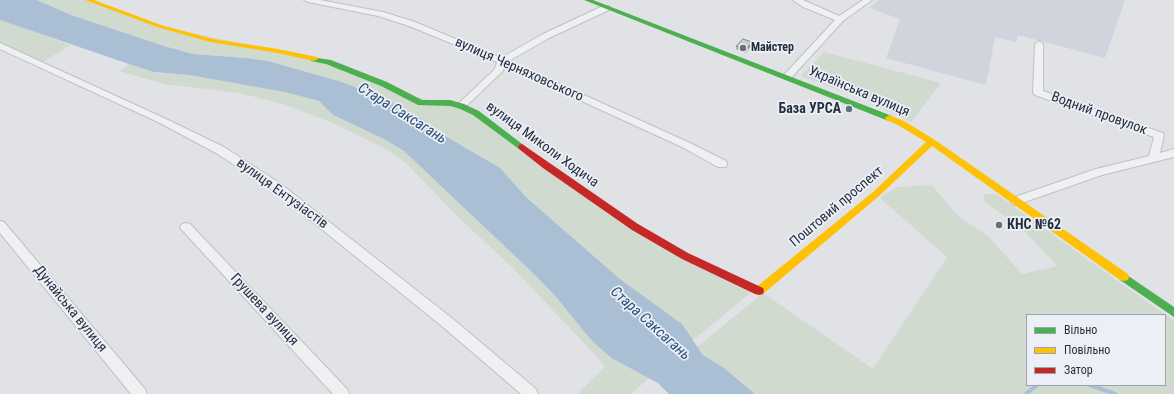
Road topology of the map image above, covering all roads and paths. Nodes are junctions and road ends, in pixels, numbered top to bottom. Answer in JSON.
{"nodes":[{"id":1,"x":88,"y":0,"type":"edge"},
{"id":2,"x":308,"y":0,"type":"edge"},
{"id":3,"x":587,"y":0,"type":"edge"},
{"id":4,"x":797,"y":0,"type":"edge"},
{"id":5,"x":868,"y":0,"type":"edge"},
{"id":6,"x":606,"y":8,"type":"junction"},
{"id":7,"x":840,"y":19,"type":"junction"},
{"id":8,"x":1039,"y":44,"type":"dead end"},
{"id":9,"x":0,"y":46,"type":"edge"},
{"id":10,"x":502,"y":61,"type":"junction"},
{"id":11,"x":788,"y":77,"type":"junction"},
{"id":12,"x":461,"y":106,"type":"junction"},
{"id":13,"x":932,"y":142,"type":"junction"},
{"id":14,"x":1174,"y":153,"type":"edge"},
{"id":15,"x":1154,"y":158,"type":"junction"},
{"id":16,"x":722,"y":164,"type":"dead end"},
{"id":17,"x":1016,"y":201,"type":"junction"},
{"id":18,"x":0,"y":225,"type":"edge"},
{"id":19,"x":186,"y":227,"type":"dead end"},
{"id":20,"x":759,"y":291,"type":"joint"},
{"id":21,"x":1174,"y":313,"type":"edge"},
{"id":22,"x":140,"y":394,"type":"edge"},
{"id":23,"x":342,"y":394,"type":"edge"},
{"id":24,"x":531,"y":394,"type":"edge"}],
"edges":[{"from":1,"to":12,"type":"street","name":"вулиця Миколи Ходича"},
{"from":2,"to":10,"type":"street","name":"вулиця Черняховського"},
{"from":3,"to":6,"type":"street","name":"Українська вулиця"},
{"from":4,"to":7,"type":"street"},
{"from":5,"to":7,"type":"street"},
{"from":6,"to":10,"type":"street"},
{"from":6,"to":11,"type":"street","name":"Українська вулиця"},
{"from":7,"to":11,"type":"street"},
{"from":8,"to":15,"type":"street","name":"Водний провулок"},
{"from":9,"to":24,"type":"street","name":"вулиця Ентузіастів"},
{"from":10,"to":12,"type":"street"},
{"from":10,"to":16,"type":"street","name":"вулиця Черняховського"},
{"from":11,"to":13,"type":"street","name":"Українська вулиця"},
{"from":12,"to":20,"type":"street","name":"вулиця Миколи Ходича"},
{"from":13,"to":17,"type":"street","name":"Українська вулиця"},
{"from":13,"to":20,"type":"street","name":"Поштовий проспект"},
{"from":14,"to":15,"type":"street"},
{"from":15,"to":17,"type":"street"},
{"from":17,"to":21,"type":"street","name":"Українська вулиця"},
{"from":18,"to":22,"type":"street","name":"Дунайська вулиця"},
{"from":19,"to":23,"type":"street","name":"Грушева вулиця"}]}
